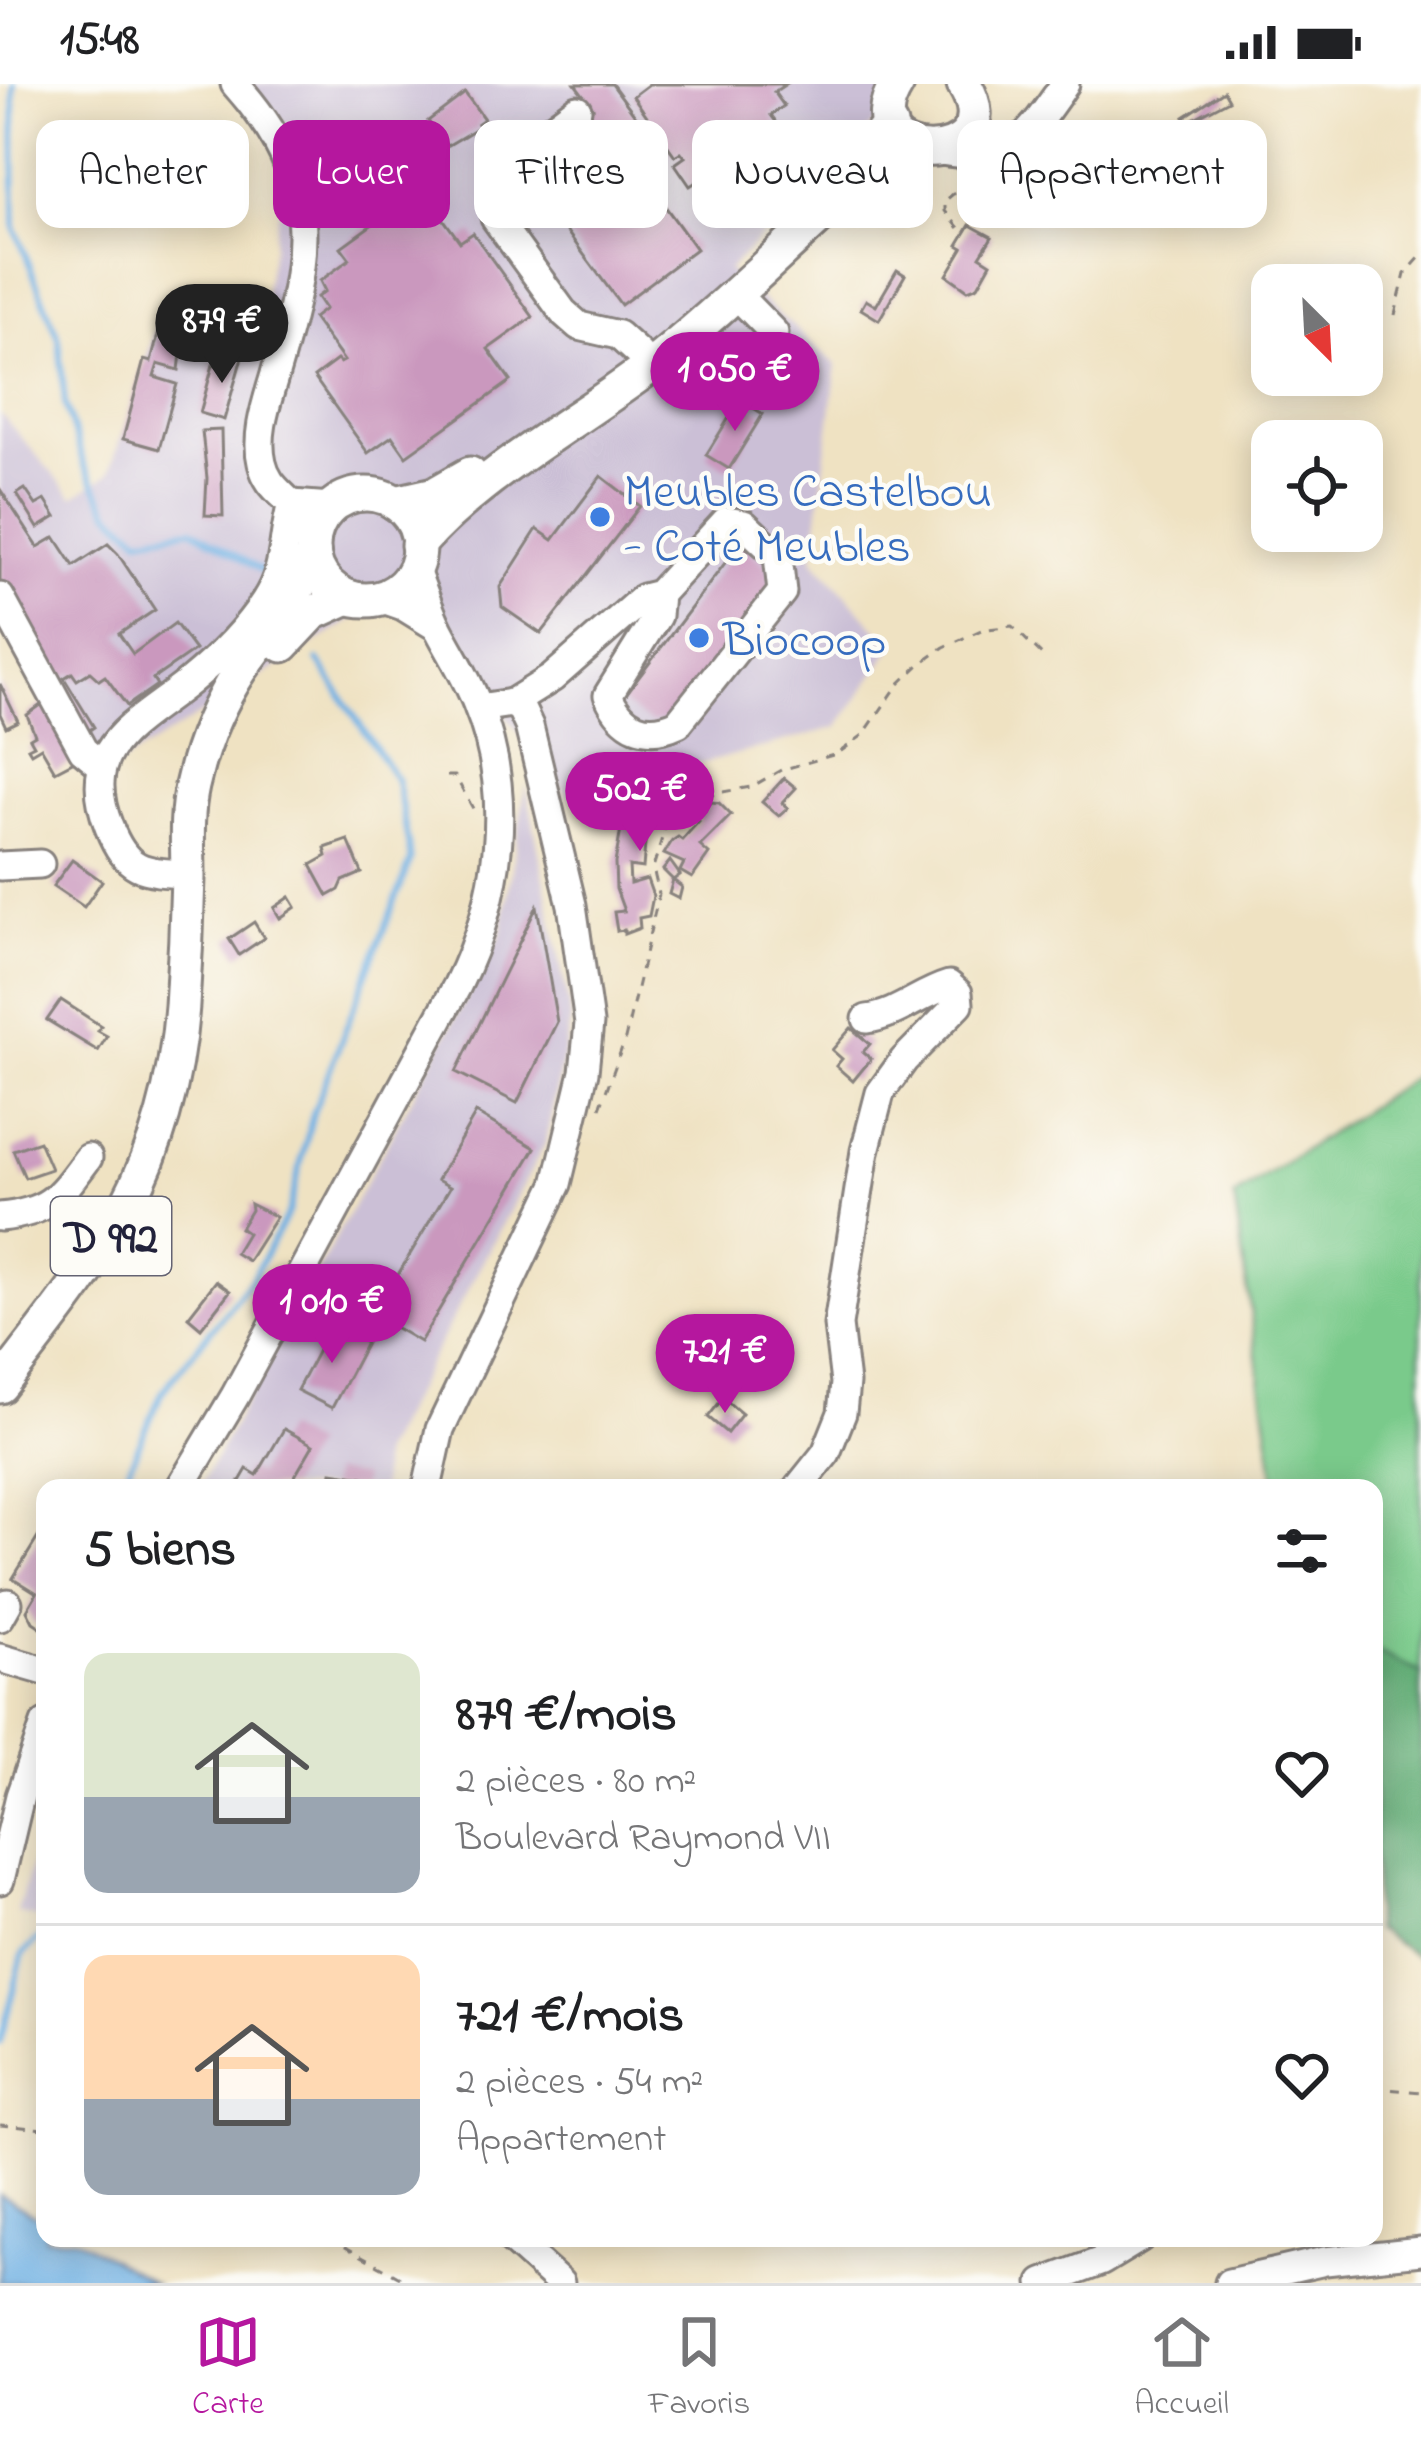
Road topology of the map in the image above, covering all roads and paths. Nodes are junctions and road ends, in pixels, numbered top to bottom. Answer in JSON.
{"nodes":[{"id":1,"x":1065,"y":84,"type":"edge"},
{"id":2,"x":238,"y":85,"type":"edge"},
{"id":3,"x":887,"y":98,"type":"edge"},
{"id":4,"x":972,"y":99,"type":"edge"},
{"id":5,"x":577,"y":109,"type":"dead end"},
{"id":6,"x":1041,"y":120,"type":"edge"},
{"id":7,"x":933,"y":150,"type":"edge"},
{"id":8,"x":957,"y":193,"type":"edge"},
{"id":9,"x":957,"y":227,"type":"edge"},
{"id":10,"x":809,"y":228,"type":"edge"},
{"id":11,"x":1421,"y":256,"type":"edge"},
{"id":12,"x":736,"y":294,"type":"junction"},
{"id":13,"x":1395,"y":314,"type":"dead end"},
{"id":14,"x":774,"y":333,"type":"dead end"},
{"id":15,"x":639,"y":354,"type":"junction"},
{"id":16,"x":394,"y":503,"type":"junction"},
{"id":17,"x":292,"y":505,"type":"junction"},
{"id":18,"x":332,"y":507,"type":"junction"},
{"id":19,"x":313,"y":545,"type":"junction"},
{"id":20,"x":416,"y":557,"type":"junction"},
{"id":21,"x":659,"y":594,"type":"junction"},
{"id":22,"x":0,"y":597,"type":"edge"},
{"id":23,"x":364,"y":598,"type":"junction"},
{"id":24,"x":437,"y":627,"type":"junction"},
{"id":25,"x":1046,"y":660,"type":"dead end"},
{"id":26,"x":512,"y":703,"type":"junction"},
{"id":27,"x":479,"y":708,"type":"junction"},
{"id":28,"x":101,"y":766,"type":"junction"},
{"id":29,"x":447,"y":776,"type":"dead end"},
{"id":30,"x":498,"y":834,"type":"junction"},
{"id":31,"x":40,"y":865,"type":"dead end"},
{"id":32,"x":0,"y":866,"type":"edge"},
{"id":33,"x":188,"y":874,"type":"junction"},
{"id":34,"x":867,"y":1019,"type":"dead end"},
{"id":35,"x":596,"y":1120,"type":"dead end"},
{"id":36,"x":88,"y":1158,"type":"dead end"},
{"id":37,"x":0,"y":1217,"type":"edge"},
{"id":38,"x":0,"y":1386,"type":"edge"},
{"id":39,"x":185,"y":1479,"type":"edge"},
{"id":40,"x":429,"y":1479,"type":"edge"},
{"id":41,"x":805,"y":1479,"type":"edge"},
{"id":42,"x":0,"y":1658,"type":"edge"},
{"id":43,"x":36,"y":1668,"type":"edge"},
{"id":44,"x":36,"y":1749,"type":"edge"},
{"id":45,"x":0,"y":1880,"type":"edge"},
{"id":46,"x":1383,"y":2089,"type":"edge"},
{"id":47,"x":1421,"y":2092,"type":"edge"},
{"id":48,"x":0,"y":2125,"type":"edge"},
{"id":49,"x":36,"y":2127,"type":"edge"},
{"id":50,"x":345,"y":2247,"type":"edge"},
{"id":51,"x":520,"y":2247,"type":"edge"},
{"id":52,"x":1125,"y":2247,"type":"edge"},
{"id":53,"x":1421,"y":2251,"type":"edge"},
{"id":54,"x":411,"y":2283,"type":"edge"},
{"id":55,"x":560,"y":2283,"type":"edge"},
{"id":56,"x":1042,"y":2283,"type":"edge"},
{"id":57,"x":1229,"y":2283,"type":"edge"}],
"edges":[{"from":1,"to":6,"type":"street"},
{"from":2,"to":17,"type":"street"},
{"from":3,"to":15,"type":"main road"},
{"from":4,"to":7,"type":"main road"},
{"from":5,"to":15,"type":"street"},
{"from":8,"to":9,"type":"path"},
{"from":10,"to":12,"type":"main road"},
{"from":11,"to":13,"type":"path"},
{"from":12,"to":14,"type":"street"},
{"from":12,"to":20,"type":"main road"},
{"from":15,"to":16,"type":"main road"},
{"from":16,"to":18,"type":"main road"},
{"from":16,"to":20,"type":"main road"},
{"from":17,"to":18,"type":"street"},
{"from":17,"to":19,"type":"street"},
{"from":17,"to":28,"type":"street"},
{"from":18,"to":19,"type":"main road"},
{"from":19,"to":23,"type":"main road"},
{"from":19,"to":33,"type":"main road","number":"D 992"},
{"from":20,"to":23,"type":"main road"},
{"from":20,"to":24,"type":"street"},
{"from":21,"to":21,"type":"street"},
{"from":21,"to":26,"type":"street"},
{"from":22,"to":28,"type":"street"},
{"from":23,"to":24,"type":"street"},
{"from":23,"to":33,"type":"main road","number":"D 992"},
{"from":24,"to":27,"type":"street"},
{"from":25,"to":35,"type":"path"},
{"from":26,"to":27,"type":"street"},
{"from":26,"to":40,"type":"street"},
{"from":27,"to":30,"type":"street"},
{"from":28,"to":33,"type":"street"},
{"from":29,"to":30,"type":"path"},
{"from":30,"to":39,"type":"street"},
{"from":31,"to":32,"type":"street"},
{"from":33,"to":38,"type":"main road","number":"D 992"},
{"from":34,"to":41,"type":"street"},
{"from":36,"to":37,"type":"street"},
{"from":42,"to":43,"type":"street"},
{"from":44,"to":45,"type":"street"},
{"from":46,"to":47,"type":"path"},
{"from":48,"to":49,"type":"path"},
{"from":50,"to":54,"type":"path"},
{"from":51,"to":55,"type":"street"},
{"from":52,"to":56,"type":"street"},
{"from":53,"to":57,"type":"street"}]}
